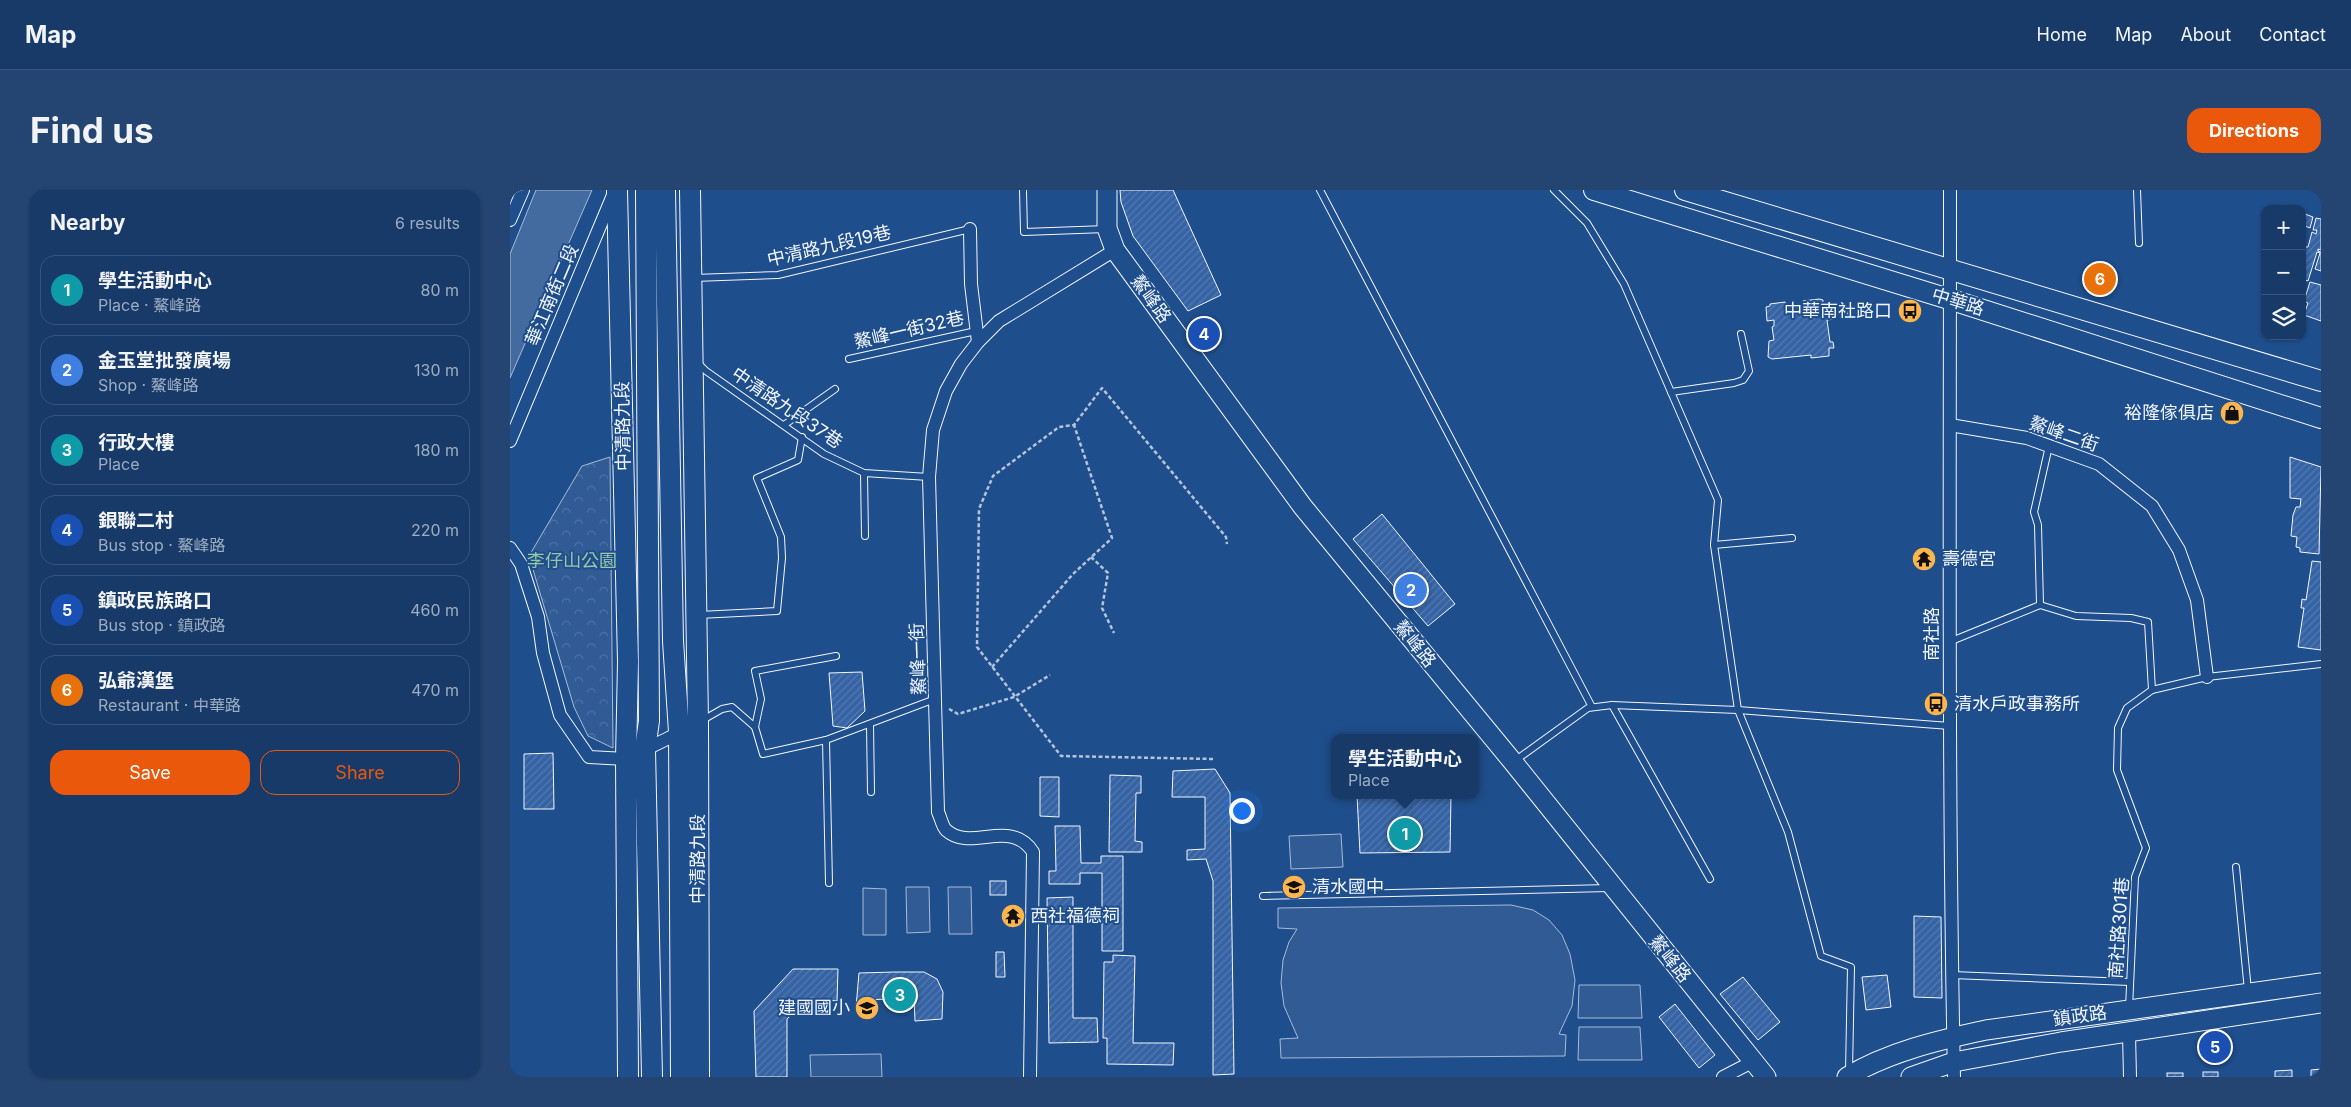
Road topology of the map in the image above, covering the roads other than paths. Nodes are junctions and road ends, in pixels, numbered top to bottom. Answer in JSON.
{"nodes":[{"id":1,"x":523,"y":190,"type":"edge"},
{"id":2,"x":616,"y":190,"type":"edge"},
{"id":3,"x":646,"y":190,"type":"edge"},
{"id":4,"x":665,"y":190,"type":"edge"},
{"id":5,"x":690,"y":190,"type":"edge"},
{"id":6,"x":1023,"y":190,"type":"edge"},
{"id":7,"x":1107,"y":190,"type":"edge"},
{"id":8,"x":1320,"y":190,"type":"edge"},
{"id":9,"x":1554,"y":190,"type":"edge"},
{"id":10,"x":1594,"y":190,"type":"edge"},
{"id":11,"x":1685,"y":190,"type":"edge"},
{"id":12,"x":1950,"y":190,"type":"edge"},
{"id":13,"x":2137,"y":190,"type":"edge"},
{"id":14,"x":510,"y":220,"type":"edge"},
{"id":15,"x":1107,"y":228,"type":"junction"},
{"id":16,"x":970,"y":229,"type":"joint"},
{"id":17,"x":2139,"y":243,"type":"dead end"},
{"id":18,"x":1115,"y":250,"type":"junction"},
{"id":19,"x":1950,"y":269,"type":"junction"},
{"id":20,"x":692,"y":278,"type":"junction"},
{"id":21,"x":1952,"y":300,"type":"junction"},
{"id":22,"x":1741,"y":334,"type":"dead end"},
{"id":23,"x":977,"y":337,"type":"junction"},
{"id":24,"x":693,"y":358,"type":"junction"},
{"id":25,"x":849,"y":359,"type":"dead end"},
{"id":26,"x":2321,"y":381,"type":"edge"},
{"id":27,"x":835,"y":389,"type":"dead end"},
{"id":28,"x":1671,"y":392,"type":"junction"},
{"id":29,"x":2321,"y":418,"type":"edge"},
{"id":30,"x":784,"y":425,"type":"junction"},
{"id":31,"x":1950,"y":425,"type":"junction"},
{"id":32,"x":802,"y":438,"type":"junction"},
{"id":33,"x":510,"y":441,"type":"edge"},
{"id":34,"x":2049,"y":446,"type":"junction"},
{"id":35,"x":864,"y":474,"type":"junction"},
{"id":36,"x":929,"y":477,"type":"junction"},
{"id":37,"x":865,"y":536,"type":"dead end"},
{"id":38,"x":1792,"y":538,"type":"dead end"},
{"id":39,"x":1714,"y":545,"type":"junction"},
{"id":40,"x":510,"y":548,"type":"edge"},
{"id":41,"x":2040,"y":605,"type":"junction"},
{"id":42,"x":696,"y":615,"type":"junction"},
{"id":43,"x":696,"y":640,"type":"junction"},
{"id":44,"x":1949,"y":642,"type":"junction"},
{"id":45,"x":836,"y":656,"type":"dead end"},
{"id":46,"x":628,"y":662,"type":"junction"},
{"id":47,"x":2321,"y":664,"type":"edge"},
{"id":48,"x":2207,"y":677,"type":"junction"},
{"id":49,"x":2152,"y":690,"type":"junction"},
{"id":50,"x":936,"y":699,"type":"junction"},
{"id":51,"x":1612,"y":705,"type":"junction"},
{"id":52,"x":1592,"y":707,"type":"junction"},
{"id":53,"x":1738,"y":710,"type":"junction"},
{"id":54,"x":698,"y":723,"type":"junction"},
{"id":55,"x":870,"y":724,"type":"junction"},
{"id":56,"x":1950,"y":726,"type":"junction"},
{"id":57,"x":755,"y":727,"type":"junction"},
{"id":58,"x":679,"y":732,"type":"junction"},
{"id":59,"x":826,"y":740,"type":"junction"},
{"id":60,"x":645,"y":749,"type":"junction"},
{"id":61,"x":626,"y":758,"type":"junction"},
{"id":62,"x":1513,"y":762,"type":"junction"},
{"id":63,"x":871,"y":792,"type":"dead end"},
{"id":64,"x":2236,"y":867,"type":"dead end"},
{"id":65,"x":1710,"y":879,"type":"dead end"},
{"id":66,"x":829,"y":883,"type":"dead end"},
{"id":67,"x":1613,"y":888,"type":"junction"},
{"id":68,"x":1263,"y":896,"type":"dead end"},
{"id":69,"x":1952,"y":975,"type":"junction"},
{"id":70,"x":2130,"y":982,"type":"junction"},
{"id":71,"x":2321,"y":984,"type":"edge"},
{"id":72,"x":2248,"y":992,"type":"junction"},
{"id":73,"x":2321,"y":1003,"type":"edge"},
{"id":74,"x":2129,"y":1009,"type":"junction"},
{"id":75,"x":2129,"y":1034,"type":"junction"},
{"id":76,"x":1952,"y":1038,"type":"junction"},
{"id":77,"x":1754,"y":1061,"type":"junction"},
{"id":78,"x":1954,"y":1070,"type":"edge"},
{"id":79,"x":1848,"y":1076,"type":"edge"},
{"id":80,"x":628,"y":1077,"type":"edge"},
{"id":81,"x":652,"y":1077,"type":"edge"},
{"id":82,"x":681,"y":1077,"type":"edge"},
{"id":83,"x":699,"y":1077,"type":"edge"},
{"id":84,"x":1030,"y":1077,"type":"edge"},
{"id":85,"x":1723,"y":1077,"type":"edge"},
{"id":86,"x":1766,"y":1077,"type":"edge"},
{"id":87,"x":1912,"y":1077,"type":"edge"},
{"id":88,"x":2130,"y":1077,"type":"edge"}],
"edges":[{"from":1,"to":14,"type":"street"},
{"from":2,"to":33,"type":"street","name":"華江南街二段"},
{"from":2,"to":46,"type":"main road","name":"中清路九段"},
{"from":3,"to":60,"type":"main road","name":"中清路九段"},
{"from":4,"to":58,"type":"main road","name":"中清路九段"},
{"from":5,"to":20,"type":"main road","name":"中清路九段"},
{"from":6,"to":15,"type":"lane"},
{"from":7,"to":15,"type":"street","name":"鰲峰路"},
{"from":8,"to":52,"type":"lane"},
{"from":9,"to":28,"type":"lane"},
{"from":10,"to":21,"type":"main road","name":"中華路"},
{"from":11,"to":19,"type":"main road","name":"中華路"},
{"from":12,"to":19,"type":"street","name":"南社路"},
{"from":13,"to":17,"type":"lane"},
{"from":15,"to":18,"type":"street","name":"鰲峰路"},
{"from":16,"to":20,"type":"lane","name":"中清路九段19巷"},
{"from":16,"to":23,"type":"street"},
{"from":18,"to":23,"type":"street","name":"鰲峰一街"},
{"from":18,"to":62,"type":"street","name":"鰲峰路"},
{"from":19,"to":21,"type":"street","name":"南社路"},
{"from":19,"to":26,"type":"main road","name":"中華路"},
{"from":20,"to":24,"type":"main road","name":"中清路九段"},
{"from":21,"to":29,"type":"main road","name":"中華路"},
{"from":21,"to":31,"type":"street","name":"南社路"},
{"from":22,"to":28,"type":"lane"},
{"from":23,"to":25,"type":"lane","name":"鰲峰一街32巷"},
{"from":23,"to":36,"type":"street","name":"鰲峰一街"},
{"from":24,"to":30,"type":"lane","name":"中清路九段37巷"},
{"from":24,"to":42,"type":"main road","name":"中清路九段"},
{"from":27,"to":30,"type":"lane"},
{"from":28,"to":39,"type":"lane"},
{"from":30,"to":32,"type":"lane","name":"中清路九段37巷"},
{"from":31,"to":34,"type":"street","name":"鰲峰二街"},
{"from":31,"to":44,"type":"street","name":"南社路"},
{"from":32,"to":35,"type":"lane","name":"中清路九段37巷"},
{"from":32,"to":42,"type":"lane"},
{"from":34,"to":41,"type":"lane"},
{"from":34,"to":48,"type":"street","name":"鰲峰二街"},
{"from":35,"to":36,"type":"lane","name":"中清路九段37巷"},
{"from":35,"to":37,"type":"lane"},
{"from":36,"to":50,"type":"street","name":"鰲峰一街"},
{"from":38,"to":39,"type":"lane"},
{"from":39,"to":53,"type":"lane"},
{"from":40,"to":61,"type":"street"},
{"from":41,"to":44,"type":"lane"},
{"from":41,"to":49,"type":"lane"},
{"from":42,"to":43,"type":"main road","name":"中清路九段"},
{"from":43,"to":54,"type":"main road","name":"中清路九段"},
{"from":43,"to":58,"type":"main road","name":"中清路九段"},
{"from":44,"to":56,"type":"street","name":"南社路"},
{"from":45,"to":57,"type":"lane"},
{"from":46,"to":60,"type":"main road","name":"中清路九段"},
{"from":46,"to":61,"type":"main road","name":"中清路九段"},
{"from":47,"to":48,"type":"lane"},
{"from":48,"to":49,"type":"lane"},
{"from":49,"to":70,"type":"lane","name":"南社路301巷"},
{"from":50,"to":55,"type":"lane"},
{"from":50,"to":84,"type":"street","name":"鰲峰一街"},
{"from":51,"to":52,"type":"lane"},
{"from":51,"to":53,"type":"lane"},
{"from":51,"to":65,"type":"lane"},
{"from":52,"to":62,"type":"lane"},
{"from":53,"to":56,"type":"lane"},
{"from":53,"to":79,"type":"lane"},
{"from":54,"to":57,"type":"lane"},
{"from":54,"to":58,"type":"street"},
{"from":54,"to":83,"type":"main road","name":"中清路九段"},
{"from":55,"to":59,"type":"lane"},
{"from":55,"to":63,"type":"lane"},
{"from":56,"to":69,"type":"street","name":"南社路"},
{"from":57,"to":59,"type":"lane"},
{"from":58,"to":60,"type":"street"},
{"from":58,"to":82,"type":"main road","name":"中清路九段"},
{"from":59,"to":66,"type":"lane"},
{"from":60,"to":61,"type":"street"},
{"from":60,"to":81,"type":"main road","name":"中清路九段"},
{"from":61,"to":80,"type":"main road","name":"中清路九段"},
{"from":62,"to":67,"type":"street","name":"鰲峰路"},
{"from":64,"to":72,"type":"lane"},
{"from":67,"to":68,"type":"lane"},
{"from":67,"to":77,"type":"street","name":"鰲峰路"},
{"from":69,"to":70,"type":"lane"},
{"from":69,"to":76,"type":"street","name":"南社路"},
{"from":70,"to":74,"type":"lane","name":"南社路301巷"},
{"from":71,"to":72,"type":"street","name":"鎮政路"},
{"from":72,"to":74,"type":"street","name":"鎮政路"},
{"from":73,"to":75,"type":"street","name":"鎮政路"},
{"from":74,"to":76,"type":"street","name":"鎮政路"},
{"from":75,"to":78,"type":"street","name":"鎮政路"},
{"from":75,"to":88,"type":"street","name":"鎮政路"},
{"from":76,"to":78,"type":"street","name":"南社路"},
{"from":76,"to":79,"type":"street","name":"鎮政路"},
{"from":77,"to":85,"type":"street"},
{"from":77,"to":86,"type":"street","name":"鰲峰路"},
{"from":78,"to":87,"type":"street","name":"鎮政路"}]}
